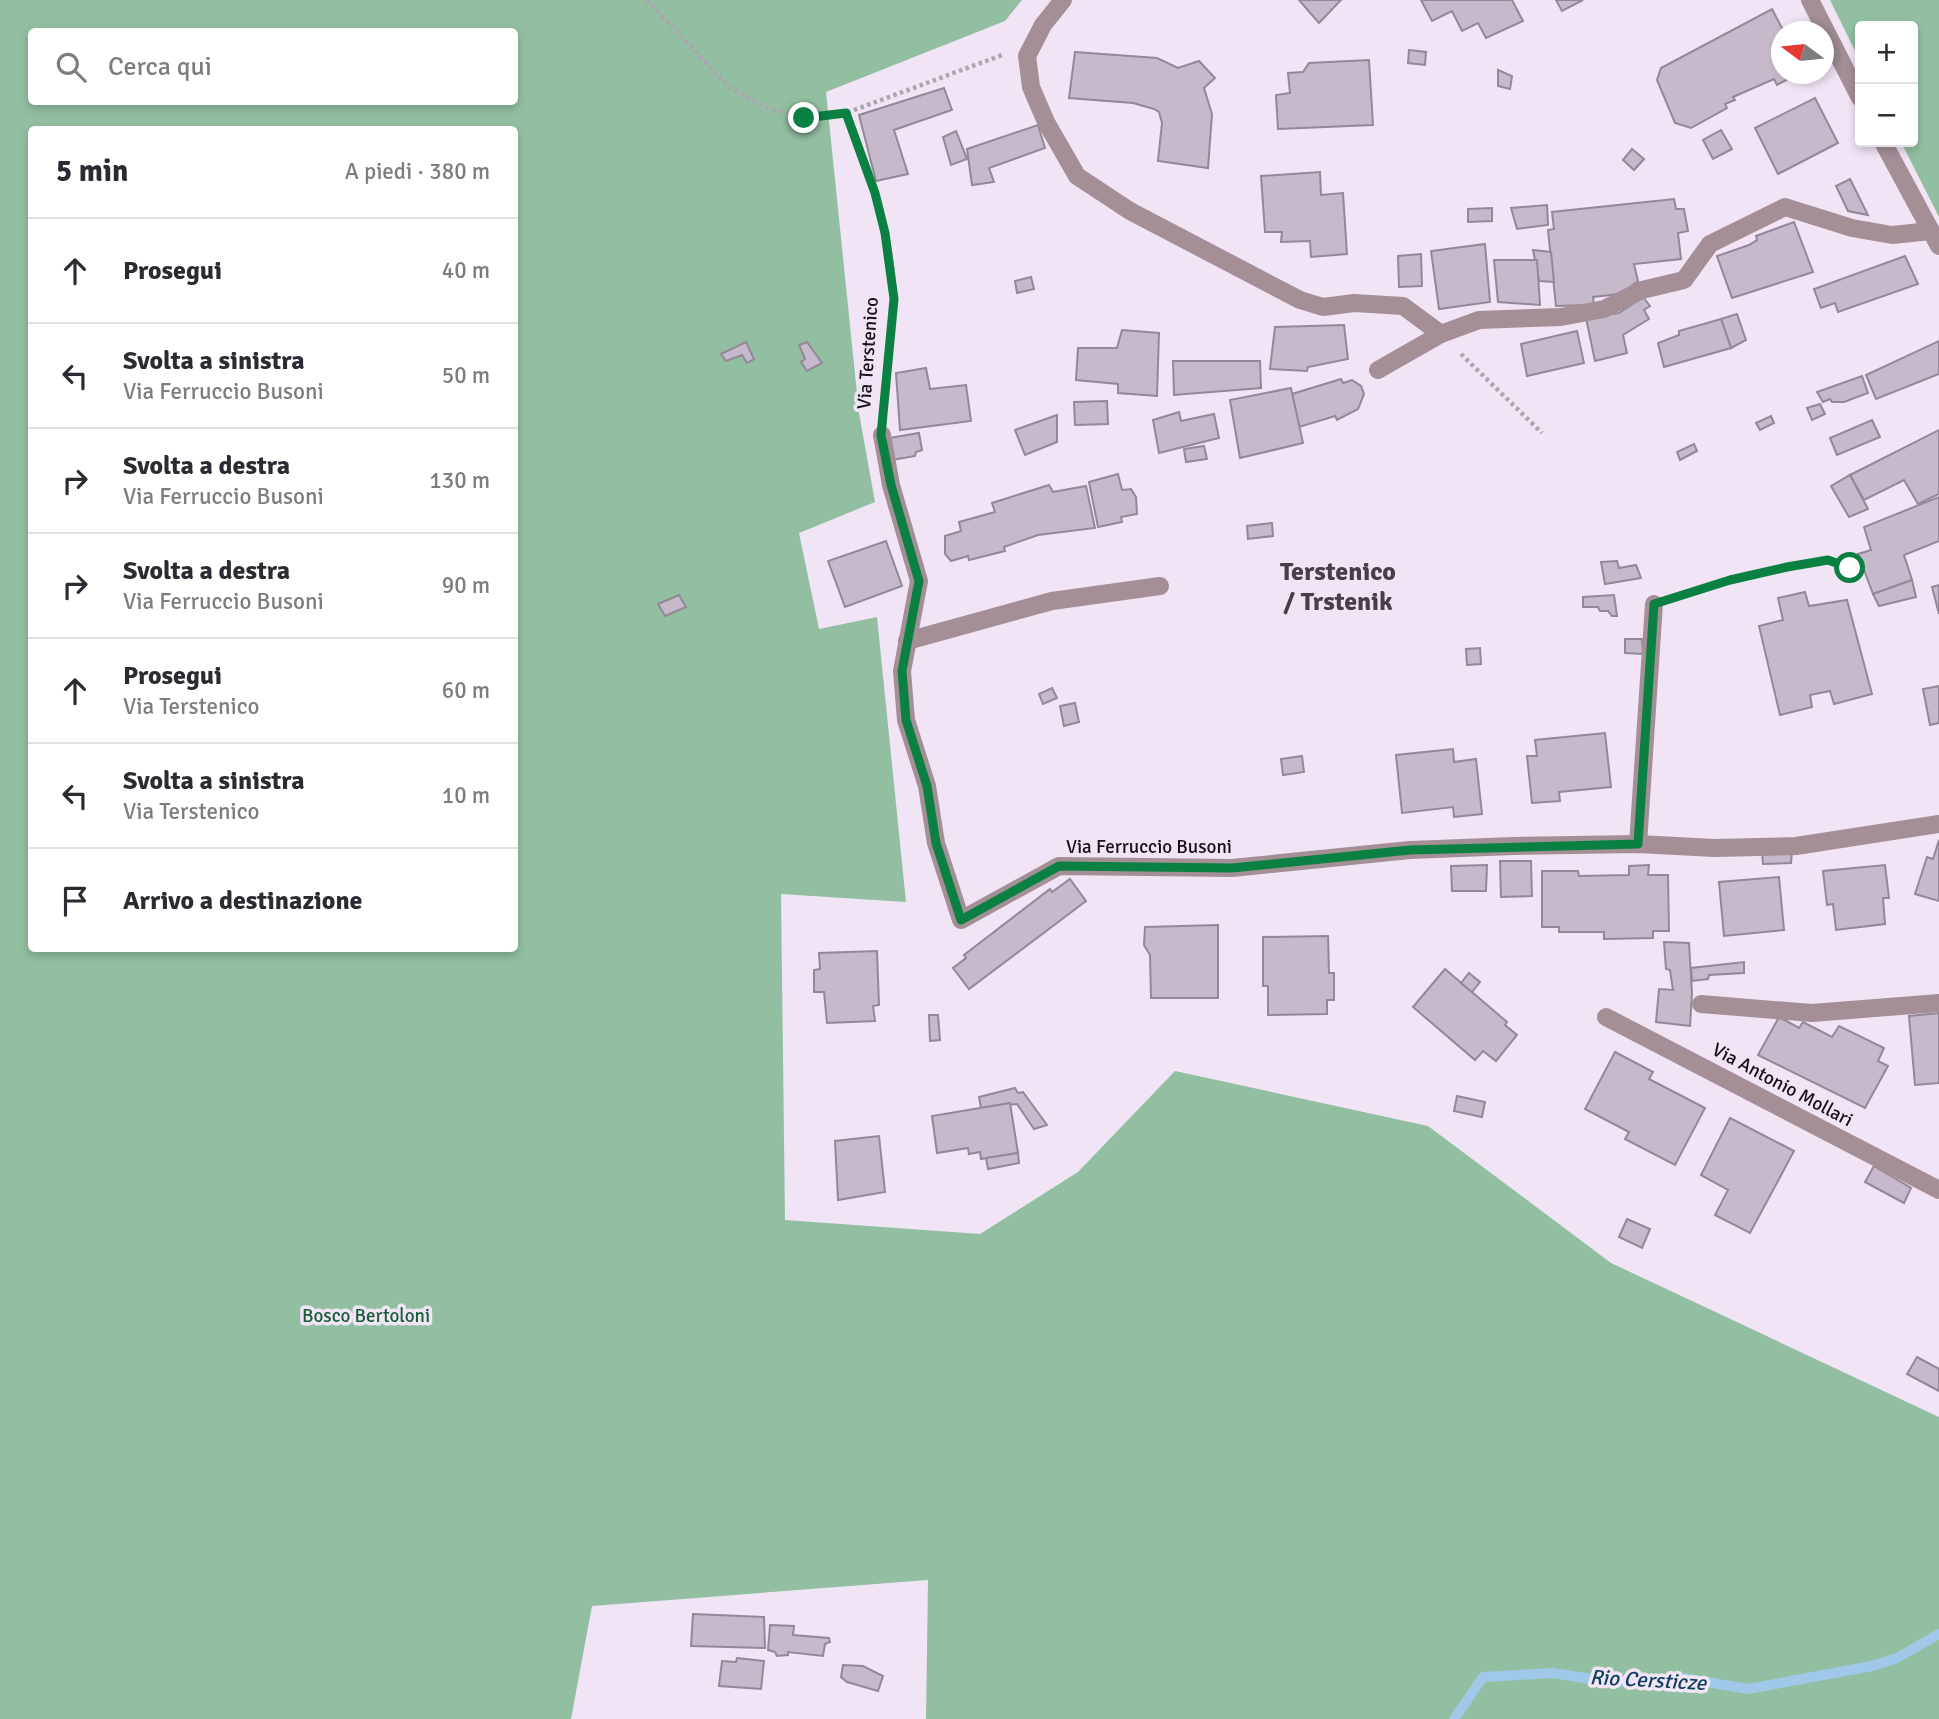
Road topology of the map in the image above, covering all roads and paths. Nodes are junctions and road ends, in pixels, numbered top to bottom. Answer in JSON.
{"nodes":[{"id":1,"x":647,"y":0,"type":"edge"},
{"id":2,"x":1063,"y":0,"type":"edge"},
{"id":3,"x":1811,"y":0,"type":"edge"},
{"id":4,"x":1027,"y":56,"type":"junction"},
{"id":5,"x":1855,"y":88,"type":"edge"},
{"id":6,"x":846,"y":113,"type":"junction"},
{"id":7,"x":1887,"y":147,"type":"edge"},
{"id":8,"x":1935,"y":238,"type":"edge"},
{"id":9,"x":1441,"y":334,"type":"junction"},
{"id":10,"x":1378,"y":370,"type":"dead end"},
{"id":11,"x":1542,"y":433,"type":"dead end"},
{"id":12,"x":881,"y":435,"type":"joint"},
{"id":13,"x":1850,"y":568,"type":"dead end"},
{"id":14,"x":1160,"y":586,"type":"dead end"},
{"id":15,"x":1654,"y":604,"type":"joint"},
{"id":16,"x":907,"y":641,"type":"junction"},
{"id":17,"x":1939,"y":824,"type":"edge"},
{"id":18,"x":1638,"y":844,"type":"junction"},
{"id":19,"x":1939,"y":1003,"type":"edge"},
{"id":20,"x":1701,"y":1004,"type":"dead end"},
{"id":21,"x":1606,"y":1017,"type":"dead end"},
{"id":22,"x":1939,"y":1190,"type":"edge"}],
"edges":[{"from":1,"to":6,"type":"path"},
{"from":2,"to":4,"type":"street"},
{"from":3,"to":5,"type":"street"},
{"from":4,"to":6,"type":"path"},
{"from":4,"to":9,"type":"street"},
{"from":6,"to":12,"type":"path","name":"Via Terstenico"},
{"from":7,"to":8,"type":"street"},
{"from":8,"to":9,"type":"street"},
{"from":9,"to":10,"type":"street"},
{"from":9,"to":11,"type":"path"},
{"from":12,"to":16,"type":"street","name":"Via Ferruccio Busoni"},
{"from":13,"to":15,"type":"path"},
{"from":14,"to":16,"type":"street"},
{"from":15,"to":18,"type":"street"},
{"from":16,"to":18,"type":"street","name":"Via Ferruccio Busoni"},
{"from":17,"to":18,"type":"street","name":"Via Ferruccio Busoni"},
{"from":19,"to":20,"type":"street"},
{"from":21,"to":22,"type":"street","name":"Via Antonio Mollari"}]}
